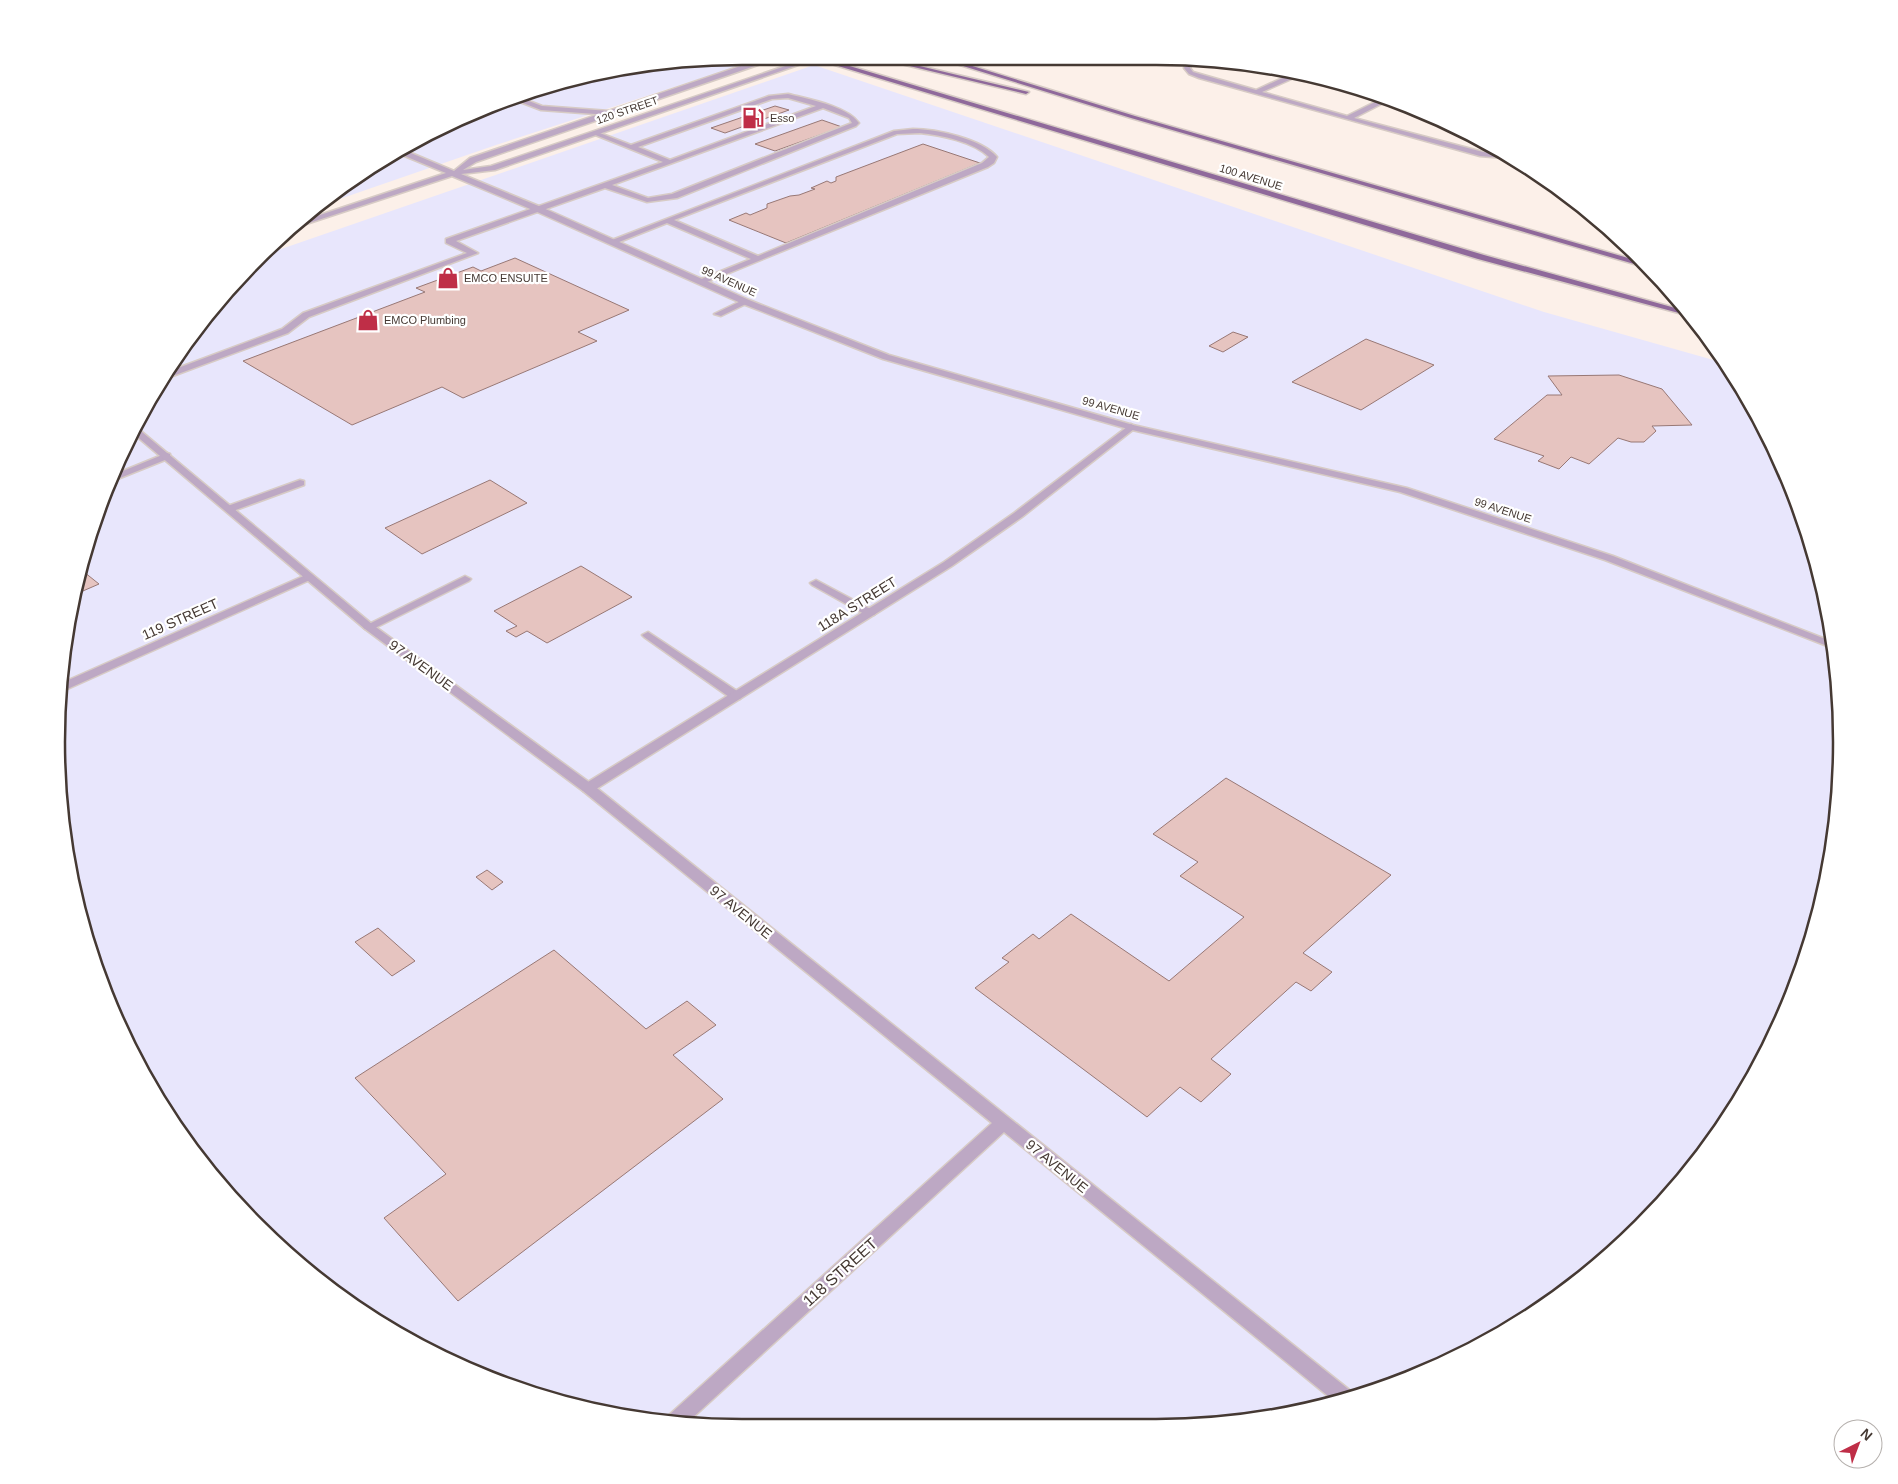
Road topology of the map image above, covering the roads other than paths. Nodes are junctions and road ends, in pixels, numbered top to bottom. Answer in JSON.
{"nodes":[{"id":1,"x":750,"y":65,"type":"edge"},
{"id":2,"x":796,"y":65,"type":"edge"},
{"id":3,"x":838,"y":65,"type":"edge"},
{"id":4,"x":909,"y":65,"type":"edge"},
{"id":5,"x":963,"y":65,"type":"edge"},
{"id":6,"x":1188,"y":66,"type":"edge"},
{"id":7,"x":1288,"y":78,"type":"edge"},
{"id":8,"x":1257,"y":92,"type":"junction"},
{"id":9,"x":524,"y":101,"type":"edge"},
{"id":10,"x":1378,"y":103,"type":"edge"},
{"id":11,"x":823,"y":106,"type":"junction"},
{"id":12,"x":609,"y":113,"type":"junction"},
{"id":13,"x":1133,"y":117,"type":"junction"},
{"id":14,"x":1348,"y":118,"type":"junction"},
{"id":15,"x":595,"y":133,"type":"junction"},
{"id":16,"x":631,"y":146,"type":"junction"},
{"id":17,"x":407,"y":154,"type":"edge"},
{"id":18,"x":1494,"y":155,"type":"edge"},
{"id":19,"x":670,"y":162,"type":"junction"},
{"id":20,"x":453,"y":173,"type":"junction"},
{"id":21,"x":605,"y":185,"type":"junction"},
{"id":22,"x":538,"y":209,"type":"junction"},
{"id":23,"x":667,"y":220,"type":"junction"},
{"id":24,"x":310,"y":221,"type":"edge"},
{"id":25,"x":611,"y":242,"type":"junction"},
{"id":26,"x":759,"y":258,"type":"junction"},
{"id":27,"x":1635,"y":263,"type":"edge"},
{"id":28,"x":702,"y":282,"type":"junction"},
{"id":29,"x":746,"y":302,"type":"junction"},
{"id":30,"x":1677,"y":311,"type":"edge"},
{"id":31,"x":718,"y":314,"type":"dead end"},
{"id":32,"x":175,"y":372,"type":"edge"},
{"id":33,"x":1130,"y":427,"type":"junction"},
{"id":34,"x":140,"y":434,"type":"edge"},
{"id":35,"x":167,"y":456,"type":"junction"},
{"id":36,"x":121,"y":475,"type":"edge"},
{"id":37,"x":300,"y":483,"type":"dead end"},
{"id":38,"x":229,"y":509,"type":"junction"},
{"id":39,"x":308,"y":578,"type":"junction"},
{"id":40,"x":465,"y":579,"type":"dead end"},
{"id":41,"x":816,"y":583,"type":"dead end"},
{"id":42,"x":870,"y":613,"type":"junction"},
{"id":43,"x":369,"y":627,"type":"junction"},
{"id":44,"x":648,"y":635,"type":"dead end"},
{"id":45,"x":1825,"y":643,"type":"edge"},
{"id":46,"x":67,"y":685,"type":"edge"},
{"id":47,"x":736,"y":696,"type":"junction"},
{"id":48,"x":588,"y":788,"type":"junction"},
{"id":49,"x":1003,"y":1123,"type":"junction"},
{"id":50,"x":1339,"y":1393,"type":"edge"},
{"id":51,"x":681,"y":1416,"type":"edge"}],
"edges":[{"from":1,"to":12,"type":"street","name":"120 STREET"},
{"from":2,"to":15,"type":"street","name":"120 STREET"},
{"from":3,"to":30,"type":"main road","name":"100 AVENUE"},
{"from":4,"to":13,"type":"main road"},
{"from":5,"to":13,"type":"main road","name":"100 AVENUE"},
{"from":6,"to":8,"type":"street"},
{"from":7,"to":8,"type":"street"},
{"from":8,"to":14,"type":"street"},
{"from":9,"to":12,"type":"street"},
{"from":10,"to":14,"type":"street"},
{"from":11,"to":16,"type":"street"},
{"from":11,"to":19,"type":"street"},
{"from":11,"to":21,"type":"street"},
{"from":12,"to":20,"type":"street","name":"120 STREET"},
{"from":13,"to":27,"type":"main road","name":"100 AVENUE"},
{"from":14,"to":18,"type":"street"},
{"from":15,"to":16,"type":"street"},
{"from":15,"to":20,"type":"street","name":"120 STREET"},
{"from":16,"to":19,"type":"street"},
{"from":17,"to":20,"type":"street","name":"99 AVENUE"},
{"from":19,"to":21,"type":"street"},
{"from":20,"to":22,"type":"street","name":"99 AVENUE"},
{"from":20,"to":24,"type":"street","name":"120 STREET"},
{"from":21,"to":22,"type":"street"},
{"from":22,"to":25,"type":"street","name":"99 AVENUE"},
{"from":22,"to":32,"type":"street"},
{"from":23,"to":25,"type":"street"},
{"from":23,"to":26,"type":"street"},
{"from":23,"to":26,"type":"street"},
{"from":25,"to":28,"type":"street","name":"99 AVENUE"},
{"from":26,"to":28,"type":"street"},
{"from":28,"to":29,"type":"street","name":"99 AVENUE"},
{"from":29,"to":31,"type":"street"},
{"from":29,"to":33,"type":"street","name":"99 AVENUE"},
{"from":33,"to":42,"type":"street","name":"118A STREET"},
{"from":33,"to":45,"type":"street","name":"99 AVENUE"},
{"from":34,"to":35,"type":"street","name":"97 AVENUE"},
{"from":35,"to":36,"type":"street"},
{"from":35,"to":38,"type":"street","name":"97 AVENUE"},
{"from":37,"to":38,"type":"street"},
{"from":38,"to":39,"type":"street","name":"97 AVENUE"},
{"from":39,"to":43,"type":"street","name":"97 AVENUE"},
{"from":39,"to":46,"type":"street","name":"119 STREET"},
{"from":40,"to":43,"type":"street"},
{"from":41,"to":42,"type":"street"},
{"from":42,"to":47,"type":"street","name":"118A STREET"},
{"from":43,"to":48,"type":"street","name":"97 AVENUE"},
{"from":44,"to":47,"type":"street"},
{"from":47,"to":48,"type":"street","name":"118A STREET"},
{"from":48,"to":49,"type":"street","name":"97 AVENUE"},
{"from":49,"to":50,"type":"street","name":"97 AVENUE"},
{"from":49,"to":51,"type":"street","name":"118 STREET"}]}
